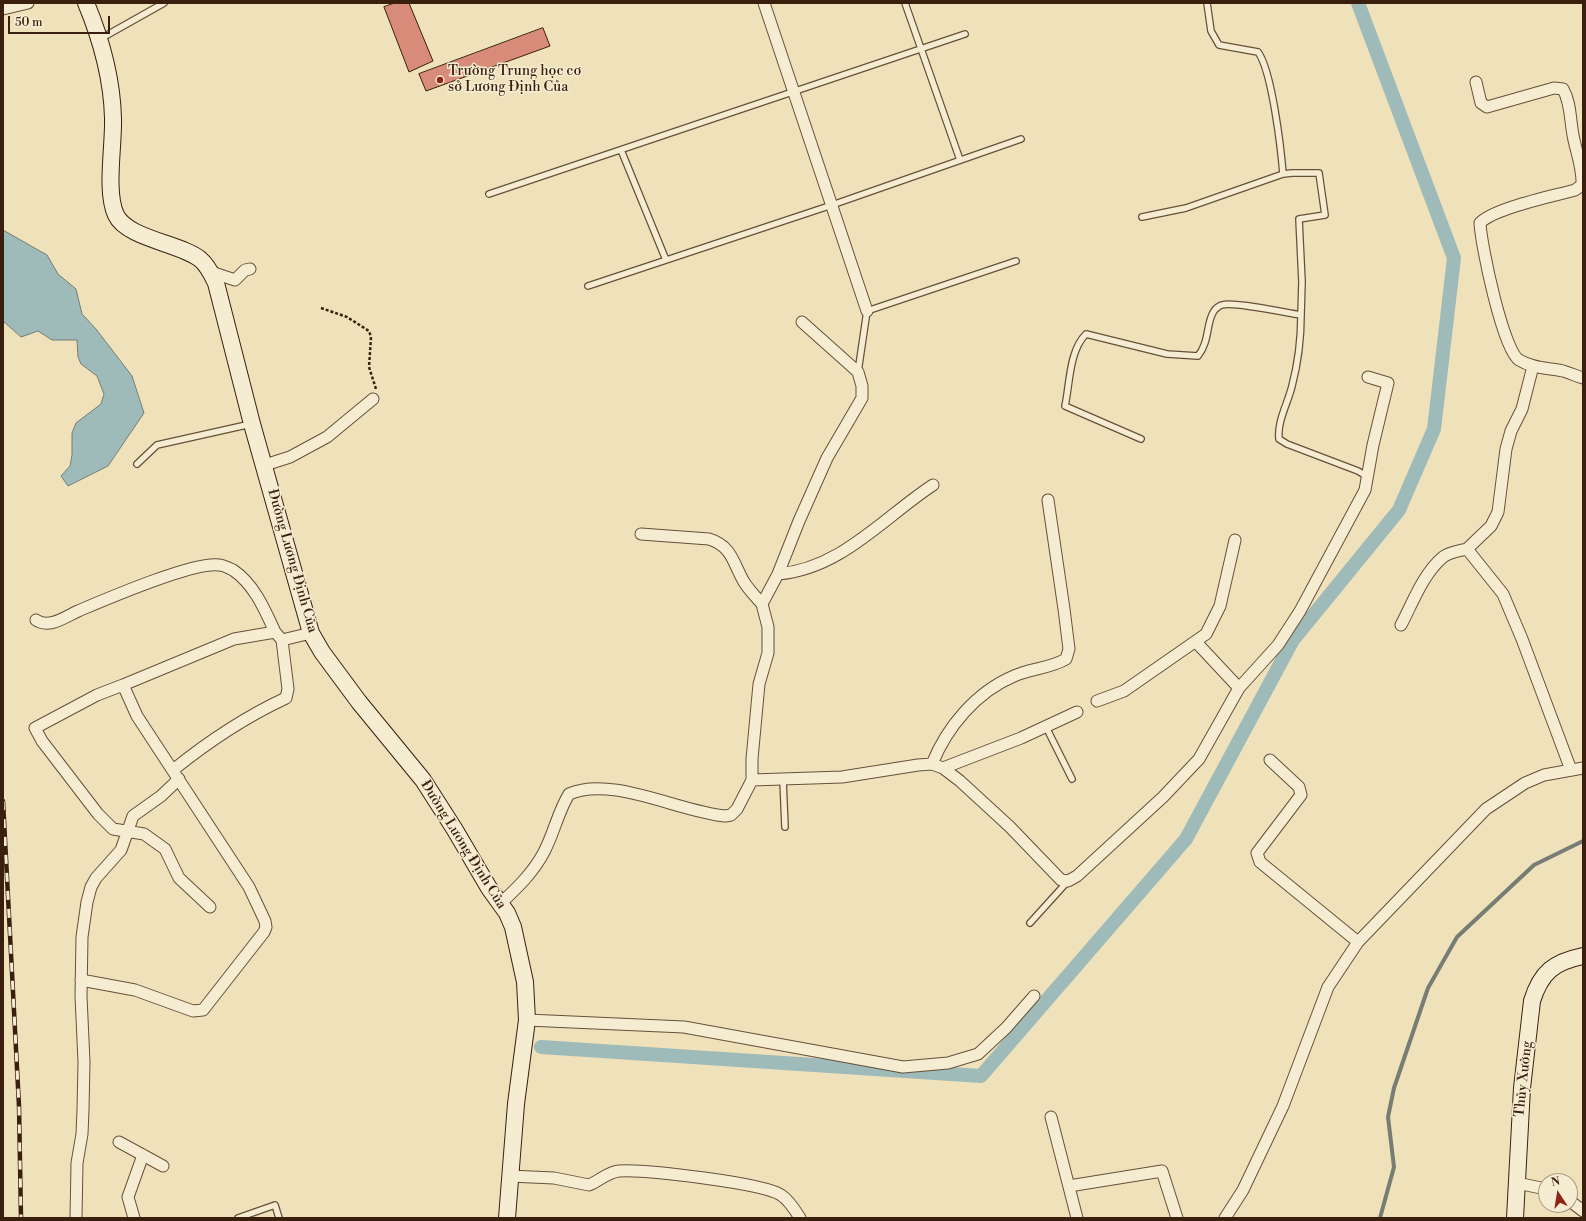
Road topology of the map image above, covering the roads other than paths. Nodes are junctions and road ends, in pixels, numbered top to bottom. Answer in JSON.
{"nodes":[{"id":1,"x":28,"y":3,"type":"edge"},
{"id":2,"x":86,"y":3,"type":"edge"},
{"id":3,"x":164,"y":3,"type":"edge"},
{"id":4,"x":764,"y":3,"type":"edge"},
{"id":5,"x":905,"y":3,"type":"edge"},
{"id":6,"x":1207,"y":3,"type":"edge"},
{"id":7,"x":3,"y":9,"type":"edge"},
{"id":8,"x":965,"y":34,"type":"dead end"},
{"id":9,"x":100,"y":39,"type":"junction"},
{"id":10,"x":921,"y":49,"type":"junction"},
{"id":11,"x":1476,"y":82,"type":"dead end"},
{"id":12,"x":794,"y":92,"type":"junction"},
{"id":13,"x":1021,"y":139,"type":"dead end"},
{"id":14,"x":621,"y":150,"type":"junction"},
{"id":15,"x":960,"y":160,"type":"junction"},
{"id":16,"x":1283,"y":174,"type":"junction"},
{"id":17,"x":490,"y":194,"type":"dead end"},
{"id":18,"x":832,"y":205,"type":"junction"},
{"id":19,"x":1142,"y":217,"type":"dead end"},
{"id":20,"x":666,"y":260,"type":"junction"},
{"id":21,"x":1016,"y":261,"type":"dead end"},
{"id":22,"x":250,"y":269,"type":"dead end"},
{"id":23,"x":211,"y":272,"type":"junction"},
{"id":24,"x":588,"y":286,"type":"dead end"},
{"id":25,"x":867,"y":311,"type":"junction"},
{"id":26,"x":1301,"y":316,"type":"junction"},
{"id":27,"x":802,"y":322,"type":"dead end"},
{"id":28,"x":1533,"y":366,"type":"junction"},
{"id":29,"x":858,"y":372,"type":"junction"},
{"id":30,"x":1368,"y":378,"type":"dead end"},
{"id":31,"x":1583,"y":378,"type":"edge"},
{"id":32,"x":373,"y":399,"type":"road end"},
{"id":33,"x":252,"y":424,"type":"junction"},
{"id":34,"x":1141,"y":439,"type":"dead end"},
{"id":35,"x":138,"y":464,"type":"dead end"},
{"id":36,"x":265,"y":465,"type":"junction"},
{"id":37,"x":1368,"y":477,"type":"junction"},
{"id":38,"x":933,"y":485,"type":"dead end"},
{"id":39,"x":1048,"y":500,"type":"dead end"},
{"id":40,"x":641,"y":534,"type":"dead end"},
{"id":41,"x":1235,"y":540,"type":"dead end"},
{"id":42,"x":1467,"y":549,"type":"junction"},
{"id":43,"x":778,"y":574,"type":"junction"},
{"id":44,"x":762,"y":604,"type":"junction"},
{"id":45,"x":36,"y":620,"type":"dead end"},
{"id":46,"x":1400,"y":625,"type":"dead end"},
{"id":47,"x":312,"y":633,"type":"junction"},
{"id":48,"x":278,"y":636,"type":"junction"},
{"id":49,"x":1196,"y":642,"type":"junction"},
{"id":50,"x":123,"y":685,"type":"junction"},
{"id":51,"x":1239,"y":688,"type":"junction"},
{"id":52,"x":1097,"y":701,"type":"dead end"},
{"id":53,"x":1077,"y":712,"type":"dead end"},
{"id":54,"x":1046,"y":727,"type":"junction"},
{"id":55,"x":1270,"y":760,"type":"dead end"},
{"id":56,"x":937,"y":766,"type":"junction"},
{"id":57,"x":1583,"y":768,"type":"edge"},
{"id":58,"x":1571,"y":770,"type":"junction"},
{"id":59,"x":176,"y":775,"type":"junction"},
{"id":60,"x":1072,"y":779,"type":"dead end"},
{"id":61,"x":752,"y":780,"type":"junction"},
{"id":62,"x":783,"y":780,"type":"junction"},
{"id":63,"x":785,"y":827,"type":"dead end"},
{"id":64,"x":127,"y":831,"type":"junction"},
{"id":65,"x":1068,"y":881,"type":"junction"},
{"id":66,"x":500,"y":904,"type":"junction"},
{"id":67,"x":210,"y":907,"type":"dead end"},
{"id":68,"x":1030,"y":923,"type":"dead end"},
{"id":69,"x":1358,"y":942,"type":"junction"},
{"id":70,"x":1577,"y":957,"type":"edge"},
{"id":71,"x":81,"y":980,"type":"junction"},
{"id":72,"x":1034,"y":996,"type":"dead end"},
{"id":73,"x":527,"y":1020,"type":"junction"},
{"id":74,"x":1051,"y":1117,"type":"dead end"},
{"id":75,"x":119,"y":1142,"type":"dead end"},
{"id":76,"x":143,"y":1155,"type":"junction"},
{"id":77,"x":163,"y":1166,"type":"dead end"},
{"id":78,"x":509,"y":1176,"type":"junction"},
{"id":79,"x":1517,"y":1183,"type":"junction"},
{"id":80,"x":1069,"y":1186,"type":"junction"},
{"id":81,"x":1538,"y":1187,"type":"edge"},
{"id":82,"x":76,"y":1218,"type":"edge"},
{"id":83,"x":134,"y":1218,"type":"edge"},
{"id":84,"x":238,"y":1218,"type":"edge"},
{"id":85,"x":278,"y":1218,"type":"edge"},
{"id":86,"x":507,"y":1218,"type":"edge"},
{"id":87,"x":800,"y":1218,"type":"edge"},
{"id":88,"x":1077,"y":1218,"type":"edge"},
{"id":89,"x":1177,"y":1218,"type":"edge"},
{"id":90,"x":1225,"y":1218,"type":"edge"},
{"id":91,"x":1515,"y":1218,"type":"edge"}],
"edges":[{"from":1,"to":7,"type":"street"},
{"from":2,"to":9,"type":"street","name":"Đường Lương Định Của"},
{"from":3,"to":9,"type":"lane"},
{"from":4,"to":12,"type":"street"},
{"from":5,"to":10,"type":"lane"},
{"from":6,"to":16,"type":"lane"},
{"from":8,"to":10,"type":"lane"},
{"from":9,"to":23,"type":"street","name":"Đường Lương Định Của"},
{"from":10,"to":12,"type":"lane"},
{"from":10,"to":15,"type":"lane"},
{"from":11,"to":28,"type":"street"},
{"from":12,"to":14,"type":"lane"},
{"from":12,"to":18,"type":"street"},
{"from":13,"to":15,"type":"lane"},
{"from":14,"to":17,"type":"lane"},
{"from":14,"to":20,"type":"lane"},
{"from":15,"to":18,"type":"lane"},
{"from":16,"to":19,"type":"lane"},
{"from":16,"to":26,"type":"lane"},
{"from":18,"to":20,"type":"lane"},
{"from":18,"to":25,"type":"street"},
{"from":20,"to":24,"type":"lane"},
{"from":21,"to":25,"type":"lane"},
{"from":22,"to":23,"type":"street"},
{"from":23,"to":33,"type":"street","name":"Đường Lương Định Của"},
{"from":25,"to":29,"type":"lane"},
{"from":26,"to":34,"type":"lane"},
{"from":26,"to":37,"type":"lane"},
{"from":27,"to":29,"type":"street"},
{"from":28,"to":31,"type":"street"},
{"from":28,"to":42,"type":"street"},
{"from":29,"to":43,"type":"street"},
{"from":30,"to":37,"type":"street"},
{"from":32,"to":36,"type":"street"},
{"from":33,"to":35,"type":"lane"},
{"from":33,"to":36,"type":"street","name":"Đường Lương Định Của"},
{"from":36,"to":47,"type":"street","name":"Đường Lương Định Của"},
{"from":37,"to":51,"type":"street"},
{"from":38,"to":43,"type":"street"},
{"from":39,"to":56,"type":"street"},
{"from":40,"to":44,"type":"street"},
{"from":41,"to":49,"type":"street"},
{"from":42,"to":46,"type":"street"},
{"from":42,"to":58,"type":"street"},
{"from":43,"to":44,"type":"street"},
{"from":44,"to":61,"type":"street"},
{"from":45,"to":48,"type":"street"},
{"from":47,"to":48,"type":"street"},
{"from":47,"to":66,"type":"street","name":"Đường Lương Định Của"},
{"from":48,"to":50,"type":"street"},
{"from":48,"to":59,"type":"street"},
{"from":49,"to":51,"type":"street"},
{"from":49,"to":52,"type":"street"},
{"from":50,"to":59,"type":"street"},
{"from":50,"to":64,"type":"street"},
{"from":51,"to":65,"type":"street"},
{"from":53,"to":54,"type":"street"},
{"from":54,"to":56,"type":"street"},
{"from":54,"to":60,"type":"lane"},
{"from":55,"to":69,"type":"street"},
{"from":56,"to":62,"type":"street"},
{"from":56,"to":65,"type":"street"},
{"from":57,"to":58,"type":"street"},
{"from":58,"to":69,"type":"street"},
{"from":59,"to":64,"type":"street"},
{"from":59,"to":71,"type":"street"},
{"from":61,"to":62,"type":"street"},
{"from":61,"to":66,"type":"street"},
{"from":62,"to":63,"type":"lane"},
{"from":64,"to":67,"type":"street"},
{"from":64,"to":71,"type":"street"},
{"from":65,"to":68,"type":"lane"},
{"from":66,"to":73,"type":"street","name":"Đường Lương Định Của"},
{"from":69,"to":90,"type":"street"},
{"from":70,"to":79,"type":"street","name":"Thủy Xưởng"},
{"from":71,"to":82,"type":"street"},
{"from":72,"to":73,"type":"street"},
{"from":73,"to":78,"type":"street","name":"Đường Lương Định Của"},
{"from":74,"to":80,"type":"street"},
{"from":75,"to":76,"type":"street"},
{"from":76,"to":77,"type":"street"},
{"from":76,"to":83,"type":"street"},
{"from":78,"to":86,"type":"street","name":"Đường Lương Định Của"},
{"from":78,"to":87,"type":"street"},
{"from":79,"to":81,"type":"street"},
{"from":79,"to":91,"type":"street","name":"Thủy Xưởng"},
{"from":80,"to":88,"type":"street"},
{"from":80,"to":89,"type":"street"},
{"from":84,"to":85,"type":"lane"}]}
